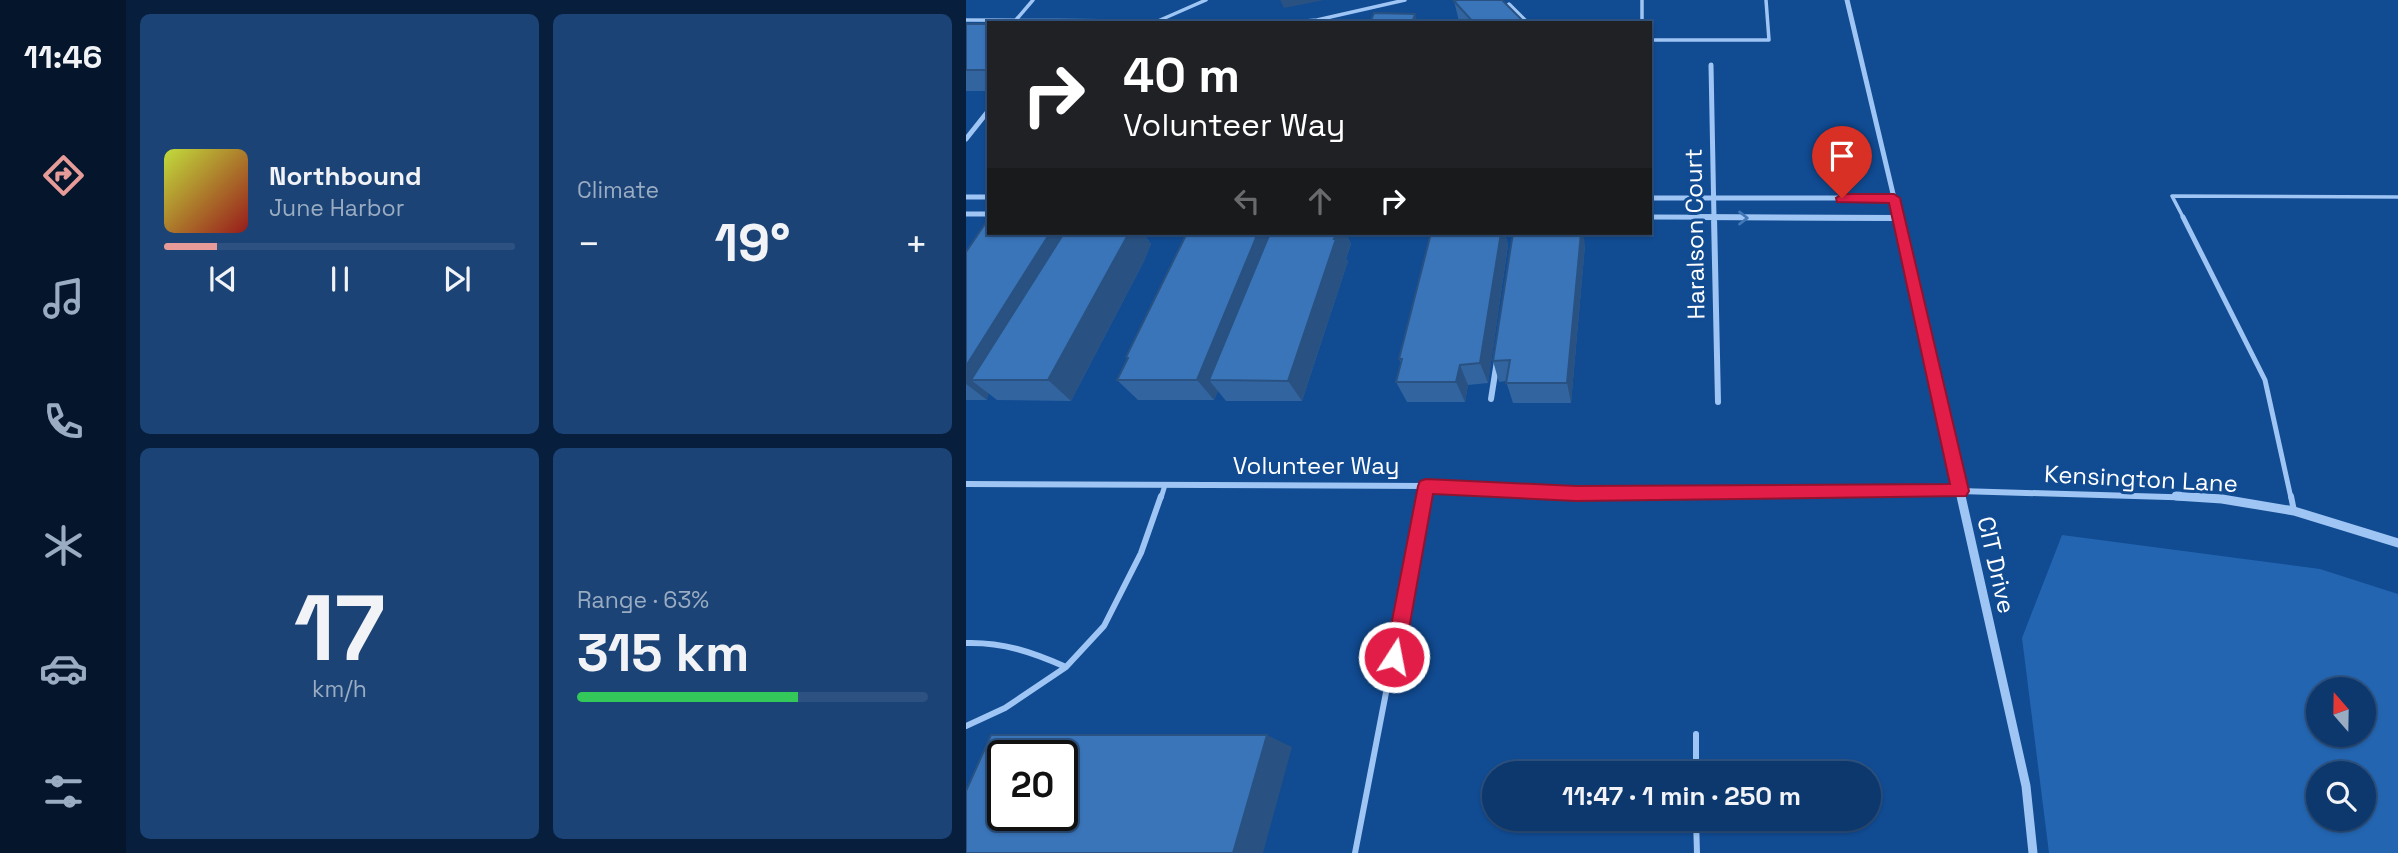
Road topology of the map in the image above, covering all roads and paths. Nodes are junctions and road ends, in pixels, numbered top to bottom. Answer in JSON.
{"nodes":[{"id":1,"x":1033,"y":0,"type":"edge"},
{"id":2,"x":1206,"y":0,"type":"edge"},
{"id":3,"x":1405,"y":0,"type":"edge"},
{"id":4,"x":1642,"y":0,"type":"edge"},
{"id":5,"x":1766,"y":0,"type":"edge"},
{"id":6,"x":1847,"y":0,"type":"edge"},
{"id":7,"x":1508,"y":5,"type":"edge"},
{"id":8,"x":966,"y":20,"type":"edge"},
{"id":9,"x":1015,"y":21,"type":"joint"},
{"id":10,"x":1157,"y":21,"type":"edge"},
{"id":11,"x":1236,"y":21,"type":"edge"},
{"id":12,"x":1525,"y":21,"type":"edge"},
{"id":13,"x":1642,"y":21,"type":"edge"},
{"id":14,"x":1652,"y":40,"type":"edge"},
{"id":15,"x":1711,"y":65,"type":"dead end"},
{"id":16,"x":987,"y":113,"type":"edge"},
{"id":17,"x":966,"y":139,"type":"edge"},
{"id":18,"x":966,"y":197,"type":"edge"},
{"id":19,"x":987,"y":197,"type":"edge"},
{"id":20,"x":2398,"y":197,"type":"edge"},
{"id":21,"x":1652,"y":198,"type":"edge"},
{"id":22,"x":1712,"y":198,"type":"junction"},
{"id":23,"x":1894,"y":198,"type":"junction"},
{"id":24,"x":966,"y":214,"type":"edge"},
{"id":25,"x":987,"y":214,"type":"edge"},
{"id":26,"x":1652,"y":218,"type":"edge"},
{"id":27,"x":1713,"y":218,"type":"junction"},
{"id":28,"x":1899,"y":218,"type":"junction"},
{"id":29,"x":1497,"y":357,"type":"edge"},
{"id":30,"x":1491,"y":399,"type":"dead end"},
{"id":31,"x":1718,"y":402,"type":"dead end"},
{"id":32,"x":966,"y":484,"type":"edge"},
{"id":33,"x":1165,"y":485,"type":"junction"},
{"id":34,"x":1426,"y":486,"type":"junction"},
{"id":35,"x":1960,"y":491,"type":"junction"},
{"id":36,"x":2294,"y":511,"type":"junction"},
{"id":37,"x":2398,"y":543,"type":"edge"},
{"id":38,"x":966,"y":643,"type":"edge"},
{"id":39,"x":1066,"y":667,"type":"junction"},
{"id":40,"x":966,"y":726,"type":"edge"},
{"id":41,"x":1696,"y":734,"type":"dead end"},
{"id":42,"x":1696,"y":761,"type":"edge"},
{"id":43,"x":1696,"y":831,"type":"edge"},
{"id":44,"x":1355,"y":853,"type":"edge"},
{"id":45,"x":1697,"y":853,"type":"edge"},
{"id":46,"x":2034,"y":853,"type":"edge"}],
"edges":[{"from":1,"to":9,"type":"lane"},
{"from":2,"to":10,"type":"lane"},
{"from":3,"to":11,"type":"lane"},
{"from":4,"to":13,"type":"lane"},
{"from":5,"to":14,"type":"lane"},
{"from":6,"to":23,"type":"street","name":"CIT Drive"},
{"from":7,"to":12,"type":"street"},
{"from":8,"to":9,"type":"lane"},
{"from":15,"to":22,"type":"street","name":"Haralson Court"},
{"from":16,"to":17,"type":"street"},
{"from":18,"to":19,"type":"street"},
{"from":20,"to":36,"type":"lane"},
{"from":21,"to":22,"type":"street"},
{"from":22,"to":23,"type":"street"},
{"from":22,"to":27,"type":"street","name":"Haralson Court"},
{"from":23,"to":28,"type":"street","name":"CIT Drive"},
{"from":24,"to":25,"type":"street"},
{"from":26,"to":27,"type":"street"},
{"from":27,"to":28,"type":"street","one_way":true},
{"from":27,"to":31,"type":"street","name":"Haralson Court"},
{"from":28,"to":35,"type":"street","name":"CIT Drive"},
{"from":29,"to":30,"type":"street"},
{"from":32,"to":33,"type":"street","name":"Volunteer Way"},
{"from":33,"to":34,"type":"street","name":"Volunteer Way"},
{"from":33,"to":39,"type":"lane"},
{"from":34,"to":35,"type":"street","name":"Volunteer Way"},
{"from":34,"to":44,"type":"lane"},
{"from":35,"to":36,"type":"street","name":"Kensington Lane"},
{"from":35,"to":46,"type":"street","name":"CIT Drive"},
{"from":36,"to":37,"type":"street","name":"Kensington Lane"},
{"from":38,"to":39,"type":"lane"},
{"from":39,"to":40,"type":"lane"},
{"from":41,"to":42,"type":"lane"},
{"from":43,"to":45,"type":"lane"}]}
